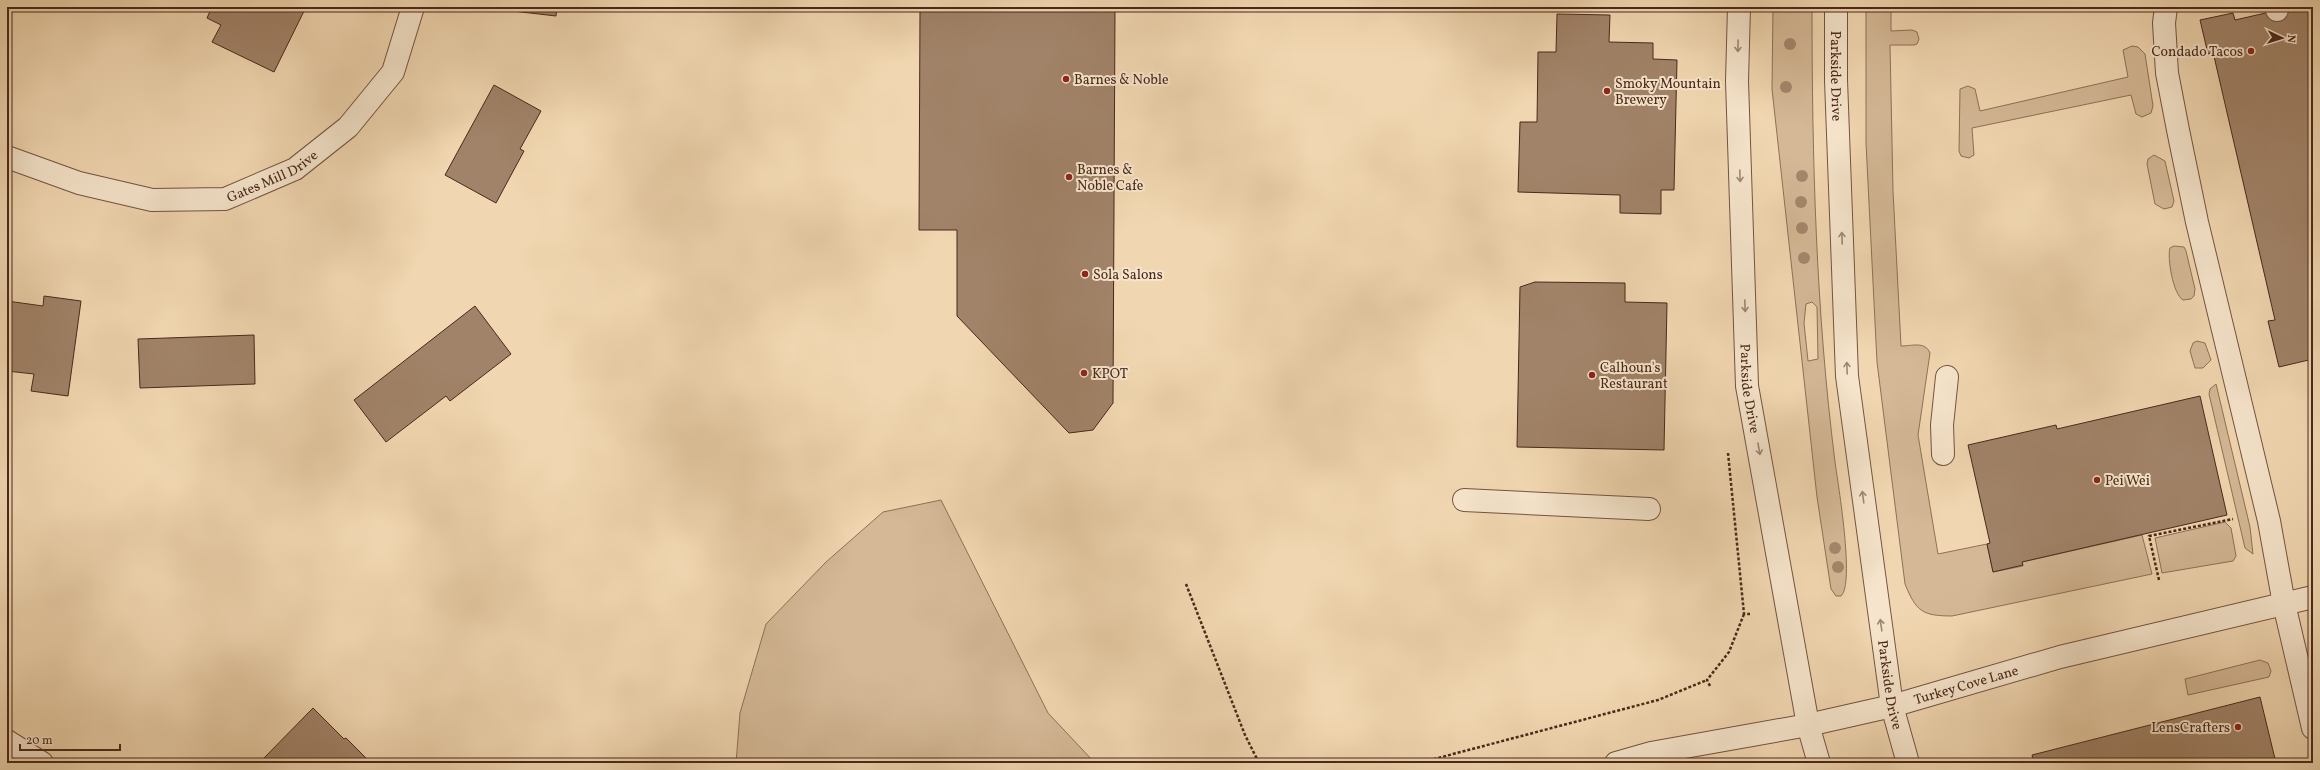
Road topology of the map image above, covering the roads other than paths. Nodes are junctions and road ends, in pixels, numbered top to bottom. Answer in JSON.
{"nodes":[{"id":1,"x":413,"y":7,"type":"edge"},
{"id":2,"x":1739,"y":7,"type":"edge"},
{"id":3,"x":1836,"y":7,"type":"edge"},
{"id":4,"x":2166,"y":7,"type":"edge"},
{"id":5,"x":7,"y":156,"type":"edge"},
{"id":6,"x":1947,"y":377,"type":"dead end"},
{"id":7,"x":1943,"y":454,"type":"dead end"},
{"id":8,"x":1464,"y":500,"type":"dead end"},
{"id":9,"x":1649,"y":509,"type":"dead end"},
{"id":10,"x":2313,"y":597,"type":"edge"},
{"id":11,"x":2284,"y":604,"type":"junction"},
{"id":12,"x":1892,"y":706,"type":"junction"},
{"id":13,"x":1808,"y":725,"type":"junction"},
{"id":14,"x":2313,"y":728,"type":"edge"},
{"id":15,"x":7,"y":741,"type":"edge"},
{"id":16,"x":42,"y":763,"type":"edge"},
{"id":17,"x":1616,"y":763,"type":"edge"},
{"id":18,"x":1819,"y":763,"type":"edge"},
{"id":19,"x":1908,"y":763,"type":"edge"}],
"edges":[{"from":1,"to":5,"type":"street","name":"Gates Mill Drive"},
{"from":2,"to":13,"type":"street","name":"Parkside Drive","one_way":true},
{"from":12,"to":3,"type":"street","name":"Parkside Drive","one_way":true},
{"from":4,"to":11,"type":"street"},
{"from":6,"to":7,"type":"street"},
{"from":8,"to":9,"type":"street"},
{"from":10,"to":11,"type":"street","name":"Turkey Cove Lane"},
{"from":11,"to":12,"type":"street","name":"Turkey Cove Lane"},
{"from":11,"to":14,"type":"street"},
{"from":12,"to":13,"type":"street","name":"Turkey Cove Lane"},
{"from":12,"to":19,"type":"street","name":"Parkside Drive"},
{"from":13,"to":17,"type":"street","name":"Turkey Cove Lane"},
{"from":13,"to":18,"type":"street","name":"Parkside Drive"},
{"from":15,"to":16,"type":"street"}]}
